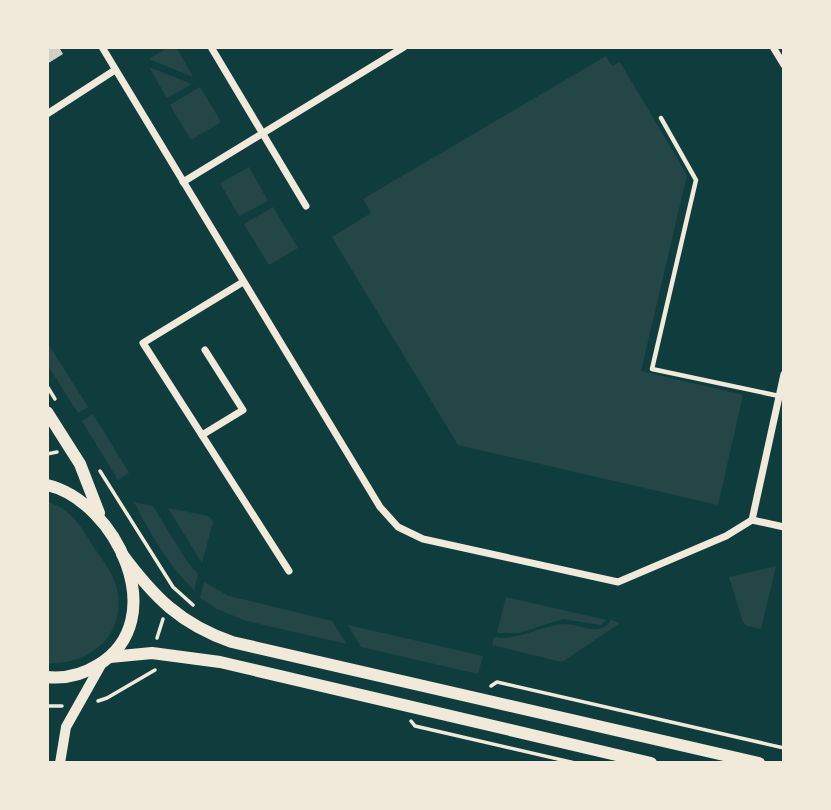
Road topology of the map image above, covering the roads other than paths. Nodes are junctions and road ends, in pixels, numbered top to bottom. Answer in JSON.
{"nodes":[{"id":1,"x":102,"y":47,"type":"edge"},
{"id":2,"x":404,"y":47,"type":"edge"},
{"id":3,"x":773,"y":47,"type":"edge"},
{"id":4,"x":216,"y":49,"type":"edge"},
{"id":5,"x":784,"y":65,"type":"edge"},
{"id":6,"x":116,"y":70,"type":"junction"},
{"id":7,"x":47,"y":114,"type":"edge"},
{"id":8,"x":661,"y":118,"type":"dead end"},
{"id":9,"x":264,"y":133,"type":"junction"},
{"id":10,"x":183,"y":182,"type":"junction"},
{"id":11,"x":306,"y":206,"type":"dead end"},
{"id":12,"x":243,"y":282,"type":"junction"},
{"id":13,"x":205,"y":349,"type":"dead end"},
{"id":14,"x":784,"y":374,"type":"edge"},
{"id":15,"x":779,"y":396,"type":"junction"},
{"id":16,"x":47,"y":412,"type":"edge"},
{"id":17,"x":202,"y":435,"type":"junction"},
{"id":18,"x":47,"y":485,"type":"edge"},
{"id":19,"x":101,"y":520,"type":"junction"},
{"id":20,"x":752,"y":520,"type":"junction"},
{"id":21,"x":784,"y":527,"type":"edge"},
{"id":22,"x":122,"y":554,"type":"junction"},
{"id":23,"x":289,"y":571,"type":"dead end"},
{"id":24,"x":106,"y":660,"type":"junction"},
{"id":25,"x":47,"y":677,"type":"edge"},
{"id":26,"x":60,"y":763,"type":"edge"},
{"id":27,"x":651,"y":763,"type":"edge"},
{"id":28,"x":759,"y":763,"type":"edge"}],
"edges":[{"from":1,"to":6,"type":"street"},
{"from":2,"to":9,"type":"street"},
{"from":3,"to":5,"type":"street"},
{"from":4,"to":9,"type":"street"},
{"from":6,"to":7,"type":"street"},
{"from":6,"to":10,"type":"street"},
{"from":8,"to":15,"type":"lane"},
{"from":9,"to":10,"type":"street"},
{"from":9,"to":11,"type":"street"},
{"from":10,"to":12,"type":"street"},
{"from":12,"to":17,"type":"street"},
{"from":12,"to":20,"type":"street"},
{"from":13,"to":17,"type":"street"},
{"from":14,"to":15,"type":"street"},
{"from":15,"to":20,"type":"street"},
{"from":16,"to":19,"type":"main road"},
{"from":17,"to":23,"type":"street"},
{"from":18,"to":19,"type":"main road"},
{"from":19,"to":22,"type":"main road"},
{"from":20,"to":21,"type":"street"},
{"from":22,"to":24,"type":"main road"},
{"from":22,"to":28,"type":"main road"},
{"from":24,"to":25,"type":"main road"},
{"from":24,"to":26,"type":"street"},
{"from":24,"to":27,"type":"main road"}]}
